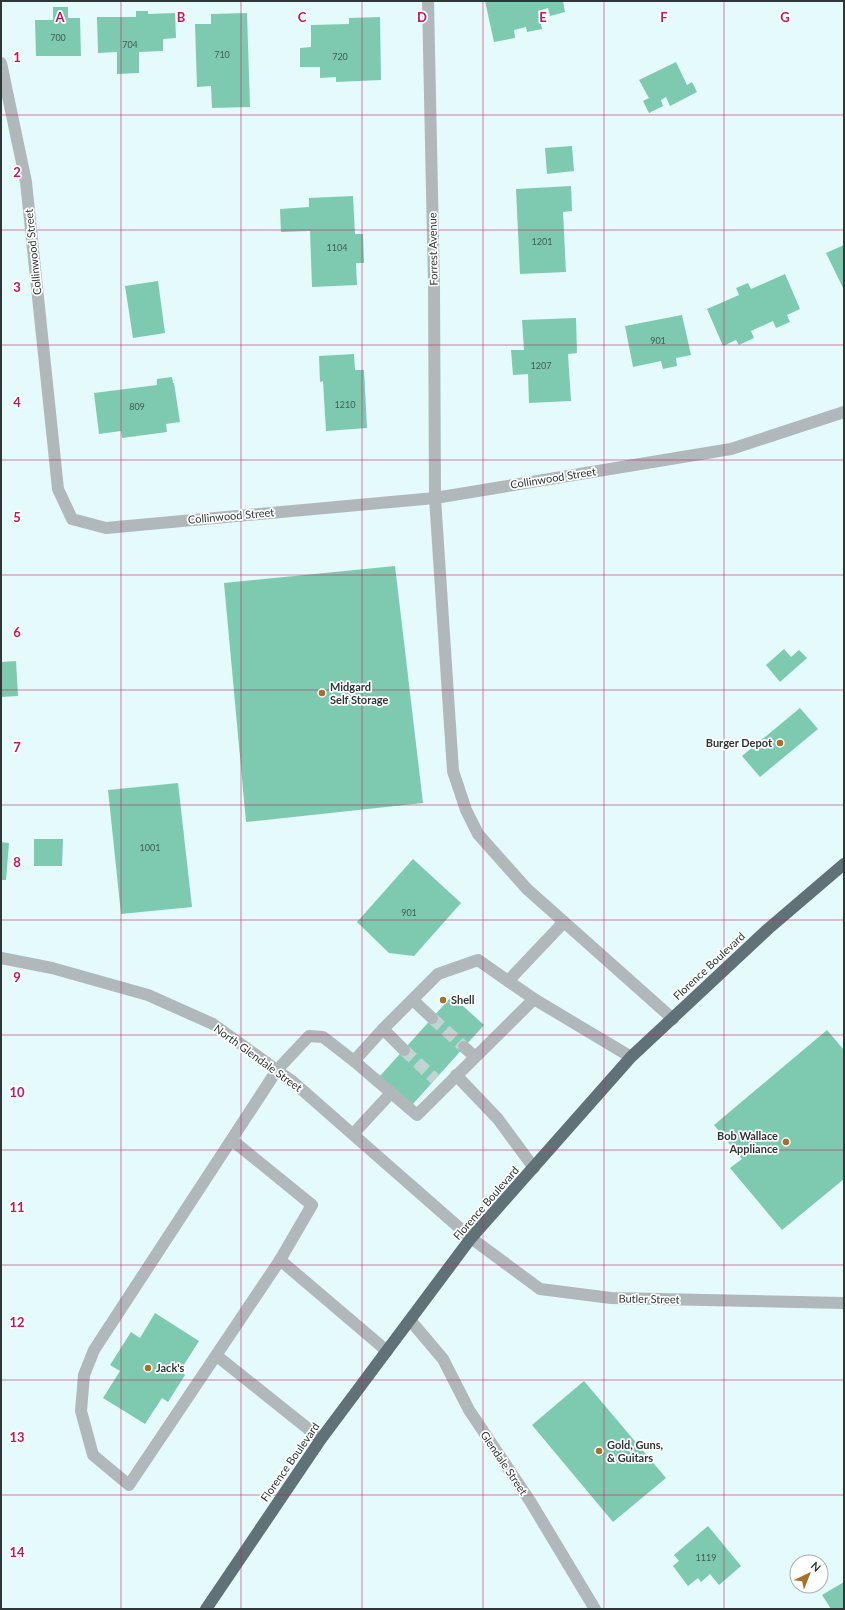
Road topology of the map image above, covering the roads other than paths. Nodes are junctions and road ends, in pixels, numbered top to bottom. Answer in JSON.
{"nodes":[{"id":1,"x":428,"y":1,"type":"edge"},
{"id":2,"x":1,"y":63,"type":"edge"},
{"id":3,"x":844,"y":412,"type":"edge"},
{"id":4,"x":435,"y":498,"type":"junction"},
{"id":5,"x":844,"y":864,"type":"edge"},
{"id":6,"x":564,"y":922,"type":"junction"},
{"id":7,"x":1,"y":958,"type":"edge"},
{"id":8,"x":508,"y":981,"type":"junction"},
{"id":9,"x":534,"y":999,"type":"junction"},
{"id":10,"x":413,"y":1000,"type":"junction"},
{"id":11,"x":432,"y":1018,"type":"tunnel mouth"},
{"id":12,"x":672,"y":1018,"type":"junction"},
{"id":13,"x":383,"y":1029,"type":"junction"},
{"id":14,"x":464,"y":1048,"type":"tunnel mouth"},
{"id":15,"x":404,"y":1050,"type":"tunnel mouth"},
{"id":16,"x":474,"y":1056,"type":"junction"},
{"id":17,"x":631,"y":1057,"type":"junction"},
{"id":18,"x":354,"y":1061,"type":"junction"},
{"id":19,"x":277,"y":1070,"type":"junction"},
{"id":20,"x":456,"y":1075,"type":"junction"},
{"id":21,"x":391,"y":1093,"type":"junction"},
{"id":22,"x":353,"y":1134,"type":"junction"},
{"id":23,"x":232,"y":1140,"type":"junction"},
{"id":24,"x":534,"y":1168,"type":"junction"},
{"id":25,"x":471,"y":1238,"type":"junction"},
{"id":26,"x":280,"y":1260,"type":"junction"},
{"id":27,"x":844,"y":1303,"type":"edge"},
{"id":28,"x":410,"y":1320,"type":"junction"},
{"id":29,"x":387,"y":1351,"type":"junction"},
{"id":30,"x":216,"y":1356,"type":"junction"},
{"id":31,"x":321,"y":1439,"type":"junction"},
{"id":32,"x":206,"y":1609,"type":"edge"},
{"id":33,"x":595,"y":1609,"type":"edge"}],
"edges":[{"from":1,"to":4,"type":"street","name":"Forrest Avenue"},
{"from":2,"to":4,"type":"street","name":"Collinwood Street"},
{"from":3,"to":4,"type":"street","name":"Collinwood Street"},
{"from":4,"to":6,"type":"street","name":"Forrest Avenue"},
{"from":5,"to":12,"type":"highway","name":"Florence Boulevard"},
{"from":6,"to":8,"type":"street"},
{"from":6,"to":12,"type":"street","name":"Forrest Avenue"},
{"from":7,"to":19,"type":"street","name":"North Glendale Street"},
{"from":8,"to":9,"type":"street"},
{"from":8,"to":10,"type":"street"},
{"from":9,"to":16,"type":"street"},
{"from":9,"to":17,"type":"street"},
{"from":10,"to":11,"type":"street"},
{"from":10,"to":13,"type":"street"},
{"from":12,"to":17,"type":"highway","name":"Florence Boulevard"},
{"from":13,"to":15,"type":"street"},
{"from":13,"to":18,"type":"street"},
{"from":14,"to":16,"type":"street"},
{"from":16,"to":20,"type":"street"},
{"from":17,"to":24,"type":"highway","name":"Florence Boulevard"},
{"from":18,"to":19,"type":"street"},
{"from":18,"to":21,"type":"street"},
{"from":19,"to":22,"type":"street","name":"North Glendale Street"},
{"from":19,"to":23,"type":"street"},
{"from":20,"to":21,"type":"street"},
{"from":20,"to":24,"type":"street"},
{"from":21,"to":22,"type":"street"},
{"from":22,"to":25,"type":"street","name":"North Glendale Street"},
{"from":23,"to":26,"type":"street"},
{"from":23,"to":30,"type":"street"},
{"from":24,"to":25,"type":"highway","name":"Florence Boulevard"},
{"from":25,"to":27,"type":"street","name":"Butler Street"},
{"from":25,"to":28,"type":"highway","name":"Florence Boulevard"},
{"from":26,"to":29,"type":"street"},
{"from":26,"to":30,"type":"street"},
{"from":28,"to":29,"type":"highway","name":"Florence Boulevard"},
{"from":28,"to":33,"type":"street","name":"Glendale Street"},
{"from":29,"to":31,"type":"highway","name":"Florence Boulevard"},
{"from":30,"to":31,"type":"street"},
{"from":31,"to":32,"type":"highway","name":"Florence Boulevard"}]}
